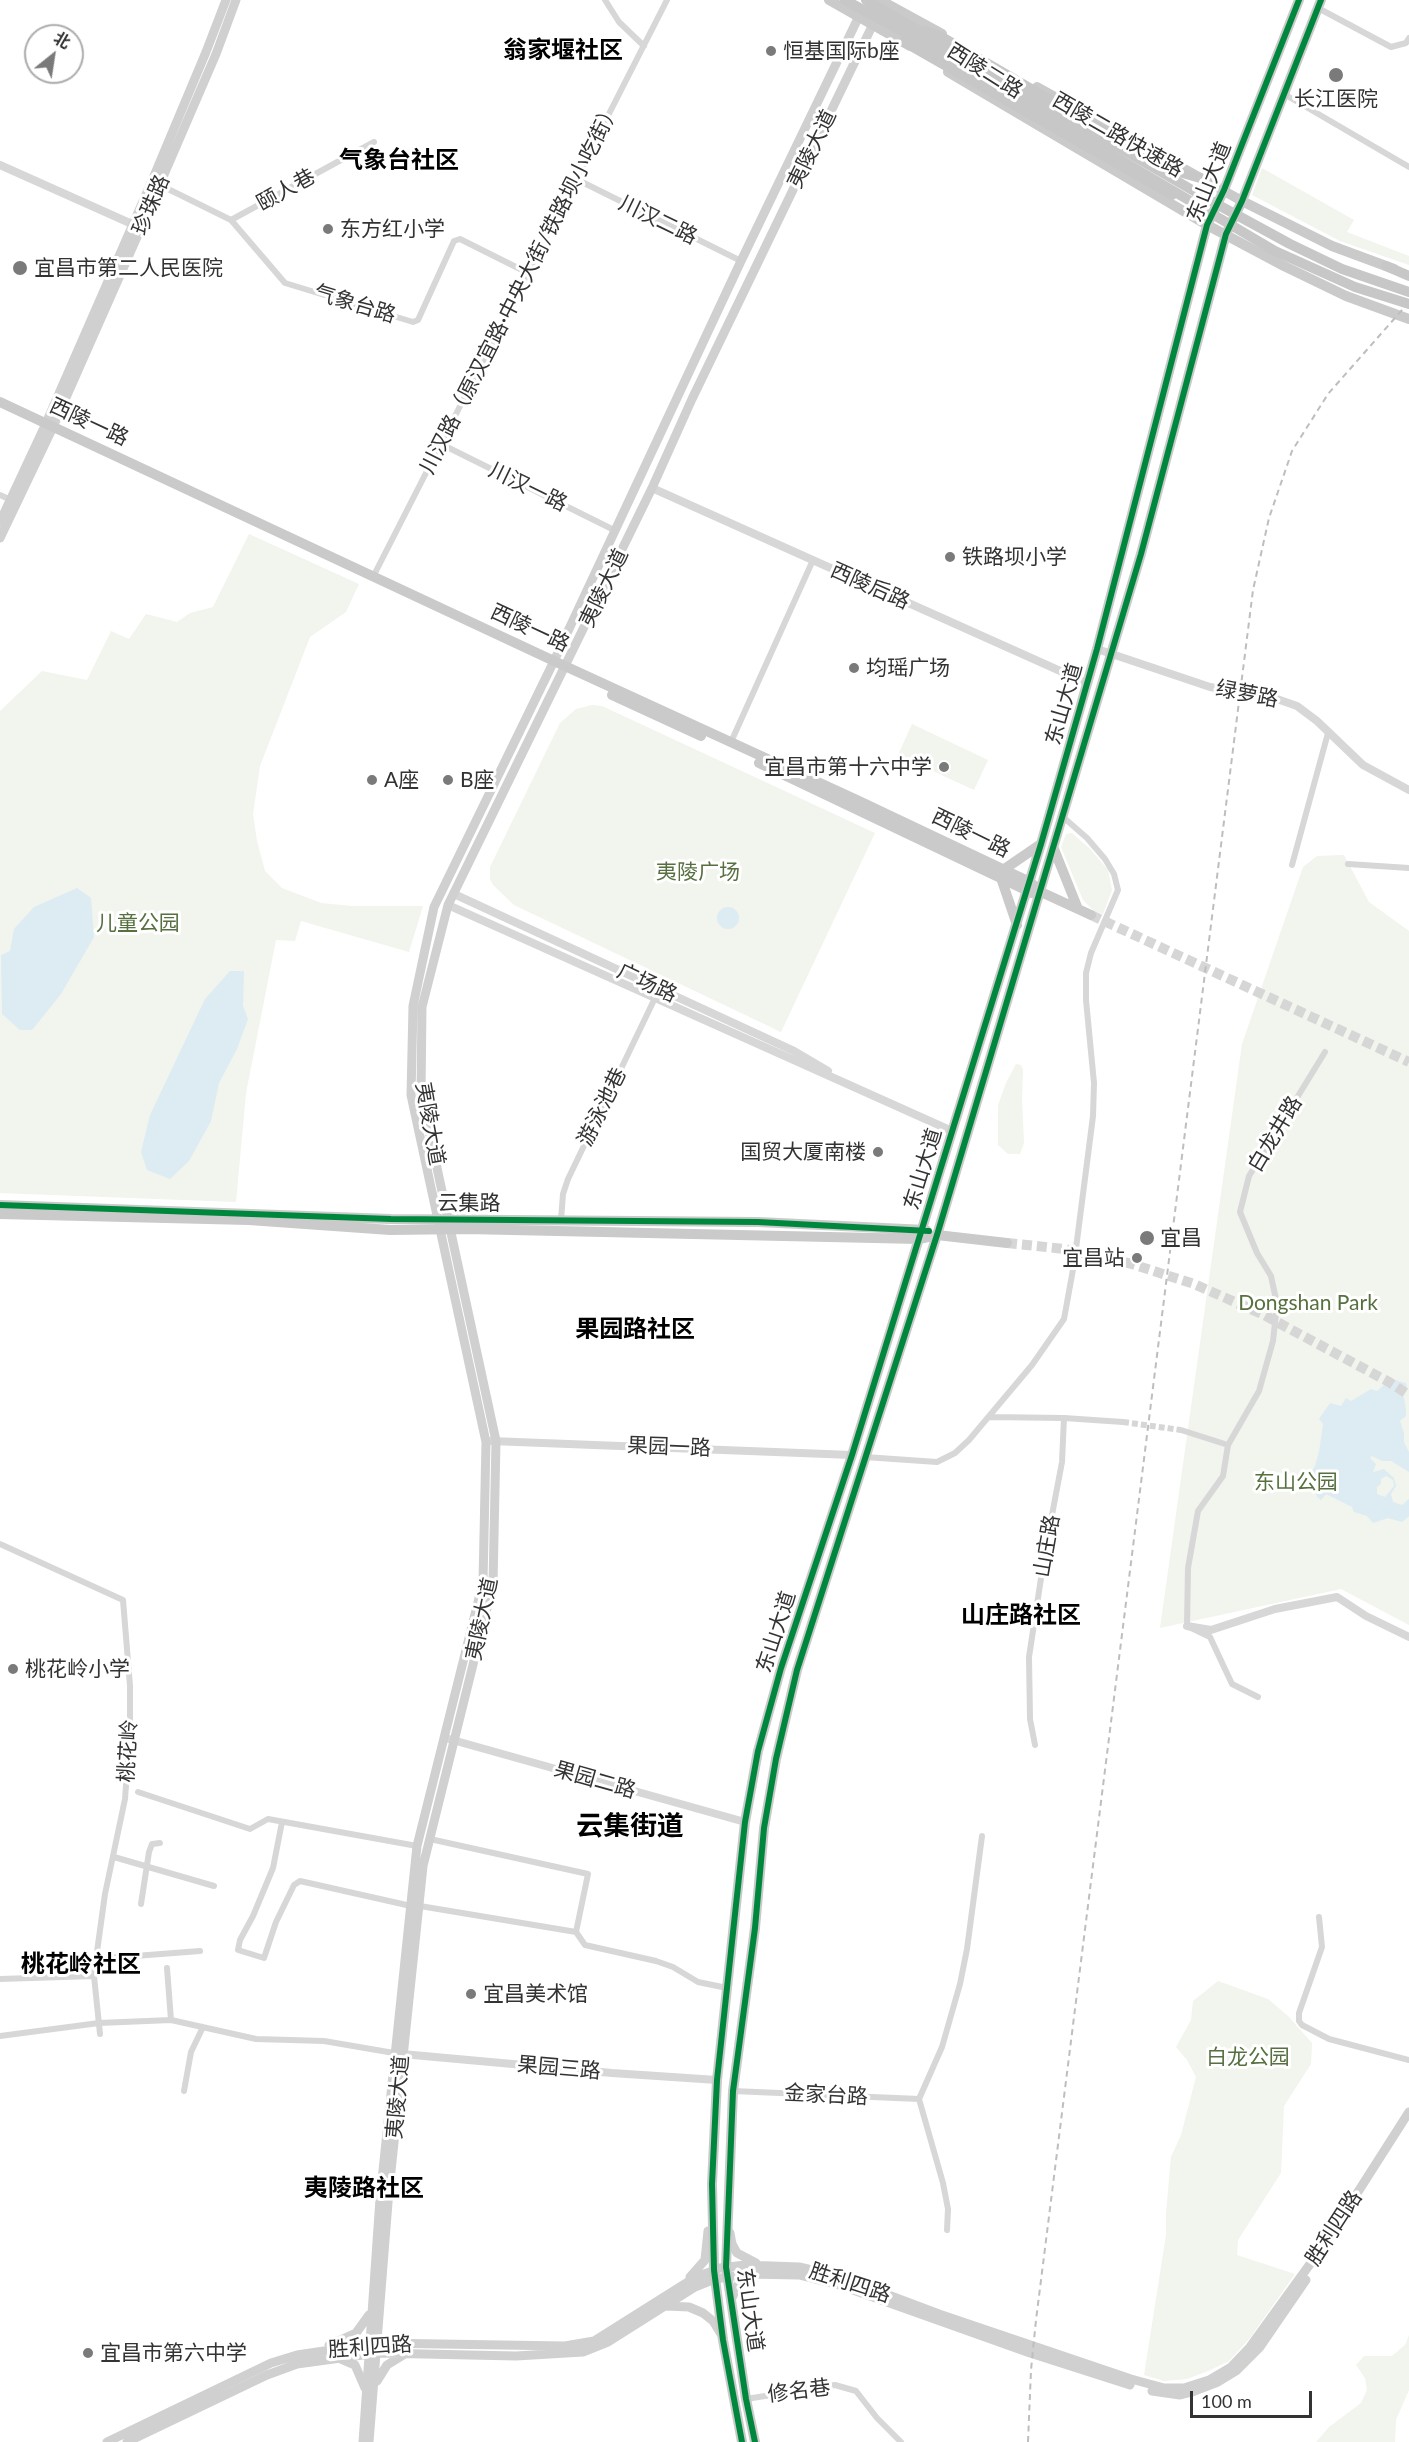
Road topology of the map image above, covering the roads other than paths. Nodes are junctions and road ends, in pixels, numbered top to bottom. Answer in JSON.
{"nodes":[{"id":1,"x":226,"y":0,"type":"edge"},
{"id":2,"x":236,"y":0,"type":"edge"},
{"id":3,"x":605,"y":0,"type":"edge"},
{"id":4,"x":667,"y":0,"type":"edge"},
{"id":5,"x":829,"y":0,"type":"edge"},
{"id":6,"x":845,"y":0,"type":"edge"},
{"id":7,"x":867,"y":0,"type":"edge"},
{"id":8,"x":1299,"y":0,"type":"edge"},
{"id":9,"x":884,"y":1,"type":"edge"},
{"id":10,"x":1319,"y":4,"type":"edge"},
{"id":11,"x":859,"y":17,"type":"junction"},
{"id":12,"x":873,"y":25,"type":"junction"},
{"id":13,"x":913,"y":27,"type":"junction"},
{"id":14,"x":1409,"y":38,"type":"edge"},
{"id":15,"x":904,"y":42,"type":"junction"},
{"id":16,"x":644,"y":46,"type":"junction"},
{"id":17,"x":1284,"y":94,"type":"junction"},
{"id":18,"x":374,"y":142,"type":"dead end"},
{"id":19,"x":0,"y":165,"type":"edge"},
{"id":20,"x":1409,"y":167,"type":"edge"},
{"id":21,"x":576,"y":179,"type":"junction"},
{"id":22,"x":1207,"y":180,"type":"junction"},
{"id":23,"x":160,"y":185,"type":"junction"},
{"id":24,"x":1224,"y":190,"type":"junction"},
{"id":25,"x":1242,"y":201,"type":"junction"},
{"id":26,"x":1209,"y":210,"type":"junction"},
{"id":27,"x":231,"y":220,"type":"junction"},
{"id":28,"x":132,"y":224,"type":"junction"},
{"id":29,"x":1207,"y":225,"type":"junction"},
{"id":30,"x":1226,"y":234,"type":"junction"},
{"id":31,"x":741,"y":261,"type":"junction"},
{"id":32,"x":1386,"y":266,"type":"joint"},
{"id":33,"x":528,"y":273,"type":"junction"},
{"id":34,"x":1409,"y":274,"type":"edge"},
{"id":35,"x":1409,"y":292,"type":"edge"},
{"id":36,"x":1409,"y":304,"type":"edge"},
{"id":37,"x":1409,"y":319,"type":"edge"},
{"id":38,"x":0,"y":402,"type":"edge"},
{"id":39,"x":0,"y":410,"type":"edge"},
{"id":40,"x":48,"y":428,"type":"junction"},
{"id":41,"x":441,"y":444,"type":"junction"},
{"id":42,"x":652,"y":488,"type":"junction"},
{"id":43,"x":0,"y":495,"type":"edge"},
{"id":44,"x":11,"y":500,"type":"junction"},
{"id":45,"x":0,"y":522,"type":"edge"},
{"id":46,"x":616,"y":531,"type":"junction"},
{"id":47,"x":0,"y":538,"type":"edge"},
{"id":48,"x":813,"y":560,"type":"junction"},
{"id":49,"x":374,"y":575,"type":"junction"},
{"id":50,"x":1097,"y":649,"type":"junction"},
{"id":51,"x":1112,"y":653,"type":"junction"},
{"id":52,"x":553,"y":664,"type":"junction"},
{"id":53,"x":564,"y":669,"type":"junction"},
{"id":54,"x":1087,"y":683,"type":"junction"},
{"id":55,"x":1328,"y":733,"type":"junction"},
{"id":56,"x":730,"y":742,"type":"junction"},
{"id":57,"x":1409,"y":790,"type":"edge"},
{"id":58,"x":1064,"y":817,"type":"junction"},
{"id":59,"x":1041,"y":844,"type":"junction"},
{"id":60,"x":1054,"y":849,"type":"junction"},
{"id":61,"x":1348,"y":864,"type":"dead end"},
{"id":62,"x":1292,"y":865,"type":"dead end"},
{"id":63,"x":1409,"y":868,"type":"edge"},
{"id":64,"x":1002,"y":874,"type":"junction"},
{"id":65,"x":1029,"y":886,"type":"junction"},
{"id":66,"x":1041,"y":892,"type":"junction"},
{"id":67,"x":454,"y":894,"type":"junction"},
{"id":68,"x":448,"y":905,"type":"junction"},
{"id":69,"x":1078,"y":909,"type":"junction"},
{"id":70,"x":1092,"y":915,"type":"tunnel mouth"},
{"id":71,"x":1017,"y":925,"type":"junction"},
{"id":72,"x":655,"y":998,"type":"junction"},
{"id":73,"x":1325,"y":1052,"type":"dead end"},
{"id":74,"x":837,"y":1077,"type":"junction"},
{"id":75,"x":952,"y":1131,"type":"junction"},
{"id":76,"x":0,"y":1205,"type":"edge"},
{"id":77,"x":0,"y":1214,"type":"edge"},
{"id":78,"x":561,"y":1220,"type":"junction"},
{"id":79,"x":444,"y":1224,"type":"junction"},
{"id":80,"x":920,"y":1234,"type":"junction"},
{"id":81,"x":937,"y":1235,"type":"junction"},
{"id":82,"x":1007,"y":1243,"type":"tunnel mouth"},
{"id":83,"x":989,"y":1416,"type":"junction"},
{"id":84,"x":1064,"y":1418,"type":"junction"},
{"id":85,"x":1123,"y":1422,"type":"tunnel mouth"},
{"id":86,"x":1181,"y":1430,"type":"tunnel mouth"},
{"id":87,"x":491,"y":1441,"type":"junction"},
{"id":88,"x":1228,"y":1445,"type":"junction"},
{"id":89,"x":852,"y":1455,"type":"junction"},
{"id":90,"x":865,"y":1457,"type":"junction"},
{"id":91,"x":0,"y":1544,"type":"edge"},
{"id":92,"x":1187,"y":1626,"type":"junction"},
{"id":93,"x":1409,"y":1637,"type":"edge"},
{"id":94,"x":1258,"y":1697,"type":"dead end"},
{"id":95,"x":450,"y":1739,"type":"junction"},
{"id":96,"x":1035,"y":1745,"type":"dead end"},
{"id":97,"x":138,"y":1792,"type":"dead end"},
{"id":98,"x":282,"y":1822,"type":"junction"},
{"id":99,"x":745,"y":1822,"type":"junction"},
{"id":100,"x":982,"y":1836,"type":"dead end"},
{"id":101,"x":430,"y":1839,"type":"junction"},
{"id":102,"x":160,"y":1843,"type":"dead end"},
{"id":103,"x":417,"y":1846,"type":"junction"},
{"id":104,"x":114,"y":1857,"type":"junction"},
{"id":105,"x":145,"y":1866,"type":"junction"},
{"id":106,"x":214,"y":1886,"type":"dead end"},
{"id":107,"x":141,"y":1904,"type":"dead end"},
{"id":108,"x":416,"y":1906,"type":"junction"},
{"id":109,"x":1319,"y":1917,"type":"dead end"},
{"id":110,"x":576,"y":1932,"type":"junction"},
{"id":111,"x":200,"y":1951,"type":"dead end"},
{"id":112,"x":96,"y":1959,"type":"junction"},
{"id":113,"x":167,"y":1968,"type":"dead end"},
{"id":114,"x":94,"y":1976,"type":"junction"},
{"id":115,"x":0,"y":1979,"type":"edge"},
{"id":116,"x":727,"y":1988,"type":"junction"},
{"id":117,"x":171,"y":2020,"type":"junction"},
{"id":118,"x":99,"y":2023,"type":"junction"},
{"id":119,"x":203,"y":2027,"type":"junction"},
{"id":120,"x":100,"y":2034,"type":"dead end"},
{"id":121,"x":0,"y":2036,"type":"edge"},
{"id":122,"x":398,"y":2053,"type":"junction"},
{"id":123,"x":1409,"y":2060,"type":"edge"},
{"id":124,"x":717,"y":2080,"type":"junction"},
{"id":125,"x":184,"y":2091,"type":"dead end"},
{"id":126,"x":733,"y":2091,"type":"junction"},
{"id":127,"x":919,"y":2100,"type":"junction"},
{"id":128,"x":1409,"y":2112,"type":"edge"},
{"id":129,"x":1409,"y":2123,"type":"edge"},
{"id":130,"x":712,"y":2184,"type":"junction"},
{"id":131,"x":728,"y":2196,"type":"junction"},
{"id":132,"x":948,"y":2230,"type":"dead end"},
{"id":133,"x":765,"y":2270,"type":"junction"},
{"id":134,"x":720,"y":2273,"type":"junction"},
{"id":135,"x":666,"y":2295,"type":"junction"},
{"id":136,"x":372,"y":2304,"type":"junction"},
{"id":137,"x":731,"y":2305,"type":"junction"},
{"id":138,"x":663,"y":2307,"type":"junction"},
{"id":139,"x":380,"y":2318,"type":"junction"},
{"id":140,"x":723,"y":2340,"type":"junction"},
{"id":141,"x":373,"y":2348,"type":"junction"},
{"id":142,"x":406,"y":2349,"type":"junction"},
{"id":143,"x":315,"y":2351,"type":"junction"},
{"id":144,"x":336,"y":2357,"type":"junction"},
{"id":145,"x":370,"y":2390,"type":"junction"},
{"id":146,"x":746,"y":2399,"type":"junction"},
{"id":147,"x":107,"y":2442,"type":"edge"},
{"id":148,"x":127,"y":2442,"type":"edge"},
{"id":149,"x":363,"y":2442,"type":"edge"},
{"id":150,"x":369,"y":2442,"type":"edge"},
{"id":151,"x":742,"y":2442,"type":"edge"},
{"id":152,"x":755,"y":2442,"type":"edge"},
{"id":153,"x":901,"y":2442,"type":"edge"}],
"edges":[{"from":1,"to":28,"type":"main road","name":"珍珠路"},
{"from":2,"to":23,"type":"main road","name":"珍珠路"},
{"from":3,"to":16,"type":"street"},
{"from":4,"to":16,"type":"street","name":"川汉路（原汉宜路·中央大街/铁路坝小吃街）"},
{"from":5,"to":11,"type":"main road","name":"西陵二路"},
{"from":6,"to":26,"type":"highway","name":"西陵二路快速路","bridge":true},
{"from":7,"to":11,"type":"main road","name":"夷陵大道"},
{"from":7,"to":13,"type":"highway","name":"西陵二路快速路","bridge":true},
{"from":8,"to":24,"type":"main road","name":"东山大道"},
{"from":9,"to":12,"type":"main road","name":"夷陵大道"},
{"from":9,"to":22,"type":"main road","name":"西陵二路"},
{"from":10,"to":14,"type":"street"},
{"from":10,"to":17,"type":"main road","name":"东山大道"},
{"from":11,"to":12,"type":"main road","name":"西陵二路"},
{"from":11,"to":31,"type":"main road","name":"夷陵大道"},
{"from":12,"to":15,"type":"main road","name":"西陵二路"},
{"from":12,"to":42,"type":"main road","name":"夷陵大道"},
{"from":13,"to":22,"type":"highway","bridge":true},
{"from":13,"to":35,"type":"highway","name":"西陵二路快速路","bridge":true},
{"from":15,"to":26,"type":"highway","bridge":true},
{"from":15,"to":29,"type":"main road","name":"西陵二路"},
{"from":16,"to":21,"type":"street","name":"川汉路（原汉宜路·中央大街/铁路坝小吃街）"},
{"from":17,"to":20,"type":"street"},
{"from":17,"to":25,"type":"main road","name":"东山大道"},
{"from":18,"to":27,"type":"street","name":"颐人巷"},
{"from":19,"to":28,"type":"street"},
{"from":21,"to":31,"type":"street","name":"川汉二路"},
{"from":21,"to":33,"type":"street","name":"川汉路（原汉宜路·中央大街/铁路坝小吃街）"},
{"from":22,"to":24,"type":"main road","name":"西陵二路"},
{"from":23,"to":27,"type":"street","name":"气象台路"},
{"from":23,"to":40,"type":"main road","name":"珍珠路"},
{"from":24,"to":25,"type":"main road","name":"西陵二路"},
{"from":24,"to":29,"type":"main road","name":"东山大道"},
{"from":25,"to":30,"type":"main road","name":"东山大道"},
{"from":25,"to":32,"type":"main road","name":"西陵二路"},
{"from":26,"to":36,"type":"highway","name":"西陵二路快速路","bridge":true},
{"from":27,"to":33,"type":"street","name":"气象台路"},
{"from":28,"to":40,"type":"main road","name":"珍珠路"},
{"from":29,"to":30,"type":"main road","name":"西陵二路"},
{"from":29,"to":50,"type":"main road","name":"东山大道"},
{"from":30,"to":37,"type":"main road","name":"西陵二路"},
{"from":30,"to":51,"type":"main road","name":"东山大道"},
{"from":31,"to":46,"type":"main road","name":"夷陵大道"},
{"from":32,"to":34,"type":"highway"},
{"from":33,"to":41,"type":"street","name":"川汉路（原汉宜路·中央大街/铁路坝小吃街）"},
{"from":38,"to":40,"type":"main road","name":"西陵一路"},
{"from":39,"to":40,"type":"main road","name":"西陵一路"},
{"from":40,"to":44,"type":"main road","name":"珍珠路"},
{"from":40,"to":47,"type":"main road","name":"珍珠路"},
{"from":40,"to":49,"type":"main road","name":"西陵一路"},
{"from":40,"to":52,"type":"main road","name":"西陵一路"},
{"from":41,"to":46,"type":"street","name":"川汉一路"},
{"from":41,"to":49,"type":"street","name":"川汉路（原汉宜路·中央大街/铁路坝小吃街）"},
{"from":42,"to":48,"type":"street","name":"西陵后路"},
{"from":42,"to":53,"type":"main road","name":"夷陵大道"},
{"from":43,"to":44,"type":"street"},
{"from":44,"to":45,"type":"main road","name":"珍珠路"},
{"from":46,"to":52,"type":"main road","name":"夷陵大道"},
{"from":48,"to":54,"type":"street","name":"西陵后路"},
{"from":48,"to":56,"type":"street"},
{"from":49,"to":52,"type":"main road","name":"西陵一路"},
{"from":50,"to":51,"type":"street","name":"绿萝路"},
{"from":50,"to":54,"type":"main road","name":"东山大道"},
{"from":51,"to":55,"type":"street","name":"绿萝路"},
{"from":51,"to":58,"type":"main road","name":"东山大道"},
{"from":52,"to":53,"type":"main road","name":"西陵一路"},
{"from":52,"to":79,"type":"main road","name":"夷陵大道"},
{"from":53,"to":56,"type":"main road","name":"西陵一路"},
{"from":53,"to":64,"type":"main road","name":"西陵一路"},
{"from":53,"to":67,"type":"main road","name":"夷陵大道"},
{"from":54,"to":59,"type":"main road","name":"东山大道"},
{"from":55,"to":57,"type":"street","name":"绿萝路"},
{"from":55,"to":62,"type":"street"},
{"from":56,"to":64,"type":"main road","name":"西陵一路"},
{"from":58,"to":60,"type":"main road","name":"东山大道"},
{"from":58,"to":83,"type":"street"},
{"from":59,"to":64,"type":"main road"},
{"from":59,"to":65,"type":"main road","name":"东山大道"},
{"from":60,"to":66,"type":"main road","name":"东山大道"},
{"from":60,"to":69,"type":"main road"},
{"from":61,"to":63,"type":"street"},
{"from":64,"to":65,"type":"main road","name":"西陵一路"},
{"from":64,"to":71,"type":"main road"},
{"from":65,"to":66,"type":"main road","name":"西陵一路"},
{"from":65,"to":71,"type":"main road","name":"东山大道"},
{"from":66,"to":69,"type":"main road","name":"西陵一路"},
{"from":66,"to":81,"type":"main road","name":"东山大道"},
{"from":67,"to":68,"type":"main road","name":"夷陵大道"},
{"from":67,"to":74,"type":"street","name":"广场路"},
{"from":68,"to":72,"type":"street","name":"广场路"},
{"from":68,"to":79,"type":"main road","name":"夷陵大道"},
{"from":69,"to":70,"type":"main road","name":"西陵一路"},
{"from":71,"to":75,"type":"main road","name":"东山大道"},
{"from":72,"to":74,"type":"street","name":"广场路"},
{"from":72,"to":78,"type":"street","name":"游泳池巷"},
{"from":73,"to":88,"type":"street","name":"白龙井路"},
{"from":74,"to":75,"type":"street","name":"广场路"},
{"from":75,"to":80,"type":"main road","name":"东山大道"},
{"from":76,"to":79,"type":"main road","name":"云集路"},
{"from":77,"to":79,"type":"main road","name":"云集路"},
{"from":78,"to":79,"type":"main road","name":"云集路"},
{"from":78,"to":80,"type":"main road","name":"云集路"},
{"from":79,"to":80,"type":"main road","name":"云集路"},
{"from":79,"to":87,"type":"main road","name":"夷陵大道"},
{"from":80,"to":81,"type":"main road","name":"云集路"},
{"from":80,"to":89,"type":"main road","name":"东山大道"},
{"from":81,"to":82,"type":"main road","name":"云集路"},
{"from":81,"to":90,"type":"main road","name":"东山大道"},
{"from":83,"to":84,"type":"street"},
{"from":83,"to":90,"type":"street"},
{"from":84,"to":85,"type":"street"},
{"from":84,"to":96,"type":"street","name":"山庄路"},
{"from":86,"to":88,"type":"street"},
{"from":87,"to":89,"type":"street","name":"果园一路"},
{"from":87,"to":95,"type":"main road","name":"夷陵大道"},
{"from":88,"to":92,"type":"street","name":"白龙井路"},
{"from":89,"to":99,"type":"main road","name":"东山大道"},
{"from":90,"to":126,"type":"main road","name":"东山大道"},
{"from":91,"to":104,"type":"street","name":"桃花岭"},
{"from":92,"to":93,"type":"street"},
{"from":92,"to":94,"type":"street"},
{"from":95,"to":99,"type":"street","name":"果园二路"},
{"from":95,"to":101,"type":"main road","name":"夷陵大道"},
{"from":95,"to":103,"type":"main road","name":"夷陵大道"},
{"from":97,"to":98,"type":"street"},
{"from":98,"to":103,"type":"street"},
{"from":98,"to":108,"type":"street"},
{"from":99,"to":116,"type":"main road","name":"东山大道"},
{"from":100,"to":127,"type":"street"},
{"from":101,"to":108,"type":"main road","name":"夷陵大道"},
{"from":101,"to":110,"type":"street"},
{"from":102,"to":105,"type":"street"},
{"from":103,"to":108,"type":"main road","name":"夷陵大道"},
{"from":104,"to":105,"type":"street"},
{"from":104,"to":112,"type":"street","name":"桃花岭"},
{"from":105,"to":106,"type":"street"},
{"from":105,"to":107,"type":"street"},
{"from":108,"to":110,"type":"street"},
{"from":108,"to":122,"type":"main road","name":"夷陵大道"},
{"from":109,"to":123,"type":"street"},
{"from":110,"to":116,"type":"street"},
{"from":111,"to":112,"type":"street"},
{"from":112,"to":114,"type":"street","name":"桃花岭"},
{"from":113,"to":117,"type":"street"},
{"from":114,"to":115,"type":"street"},
{"from":114,"to":118,"type":"street","name":"桃花岭"},
{"from":116,"to":124,"type":"main road","name":"东山大道"},
{"from":117,"to":118,"type":"street"},
{"from":117,"to":119,"type":"street"},
{"from":118,"to":120,"type":"street","name":"桃花岭"},
{"from":118,"to":121,"type":"street"},
{"from":119,"to":122,"type":"street"},
{"from":119,"to":125,"type":"street"},
{"from":122,"to":124,"type":"street","name":"果园三路"},
{"from":122,"to":136,"type":"main road","name":"夷陵大道"},
{"from":122,"to":139,"type":"main road","name":"夷陵大道"},
{"from":124,"to":130,"type":"main road","name":"东山大道"},
{"from":126,"to":127,"type":"street","name":"金家台路"},
{"from":126,"to":131,"type":"main road","name":"东山大道"},
{"from":127,"to":132,"type":"street"},
{"from":128,"to":133,"type":"main road","name":"胜利四路"},
{"from":129,"to":133,"type":"main road","name":"胜利四路"},
{"from":130,"to":134,"type":"main road","name":"东山大道"},
{"from":130,"to":135,"type":"main road"},
{"from":131,"to":133,"type":"main road"},
{"from":131,"to":134,"type":"main road","name":"东山大道"},
{"from":133,"to":134,"type":"main road","name":"胜利四路"},
{"from":133,"to":137,"type":"main road"},
{"from":134,"to":135,"type":"main road","name":"胜利四路"},
{"from":134,"to":137,"type":"main road","name":"东山大道"},
{"from":134,"to":138,"type":"main road","name":"胜利四路"},
{"from":134,"to":140,"type":"main road","name":"东山大道"},
{"from":135,"to":142,"type":"main road","name":"胜利四路"},
{"from":136,"to":141,"type":"main road","name":"夷陵大道"},
{"from":136,"to":143,"type":"main road"},
{"from":137,"to":146,"type":"main road","name":"东山大道"},
{"from":138,"to":140,"type":"main road"},
{"from":138,"to":142,"type":"main road","name":"胜利四路"},
{"from":139,"to":141,"type":"main road","name":"夷陵大道"},
{"from":139,"to":142,"type":"main road"},
{"from":140,"to":151,"type":"main road","name":"东山大道"},
{"from":141,"to":142,"type":"main road","name":"胜利四路"},
{"from":141,"to":143,"type":"main road","name":"胜利四路"},
{"from":141,"to":144,"type":"main road","name":"胜利四路"},
{"from":141,"to":145,"type":"main road","name":"夷陵大道"},
{"from":142,"to":145,"type":"main road"},
{"from":143,"to":147,"type":"main road","name":"胜利四路"},
{"from":144,"to":145,"type":"main road"},
{"from":144,"to":148,"type":"main road","name":"胜利四路"},
{"from":145,"to":149,"type":"main road","name":"夷陵大道"},
{"from":145,"to":150,"type":"main road","name":"夷陵大道"},
{"from":146,"to":152,"type":"main road","name":"东山大道"},
{"from":146,"to":153,"type":"street","name":"修名巷"}]}
